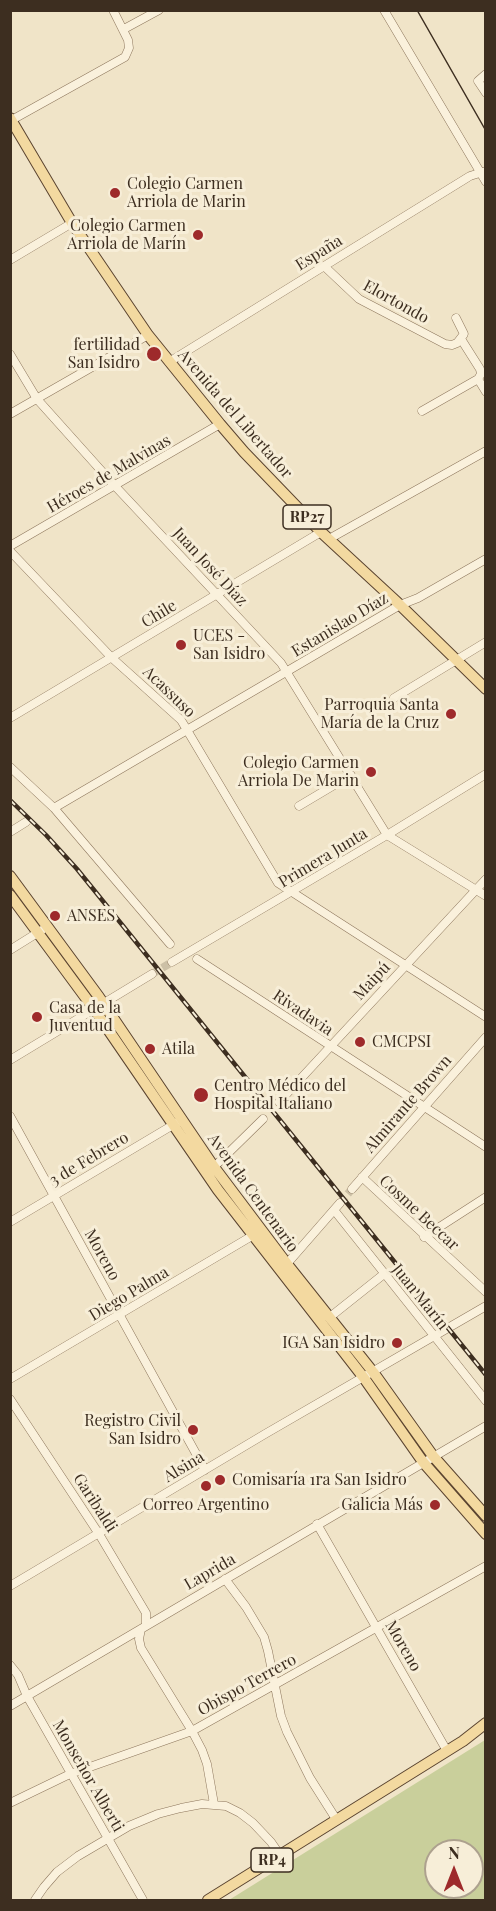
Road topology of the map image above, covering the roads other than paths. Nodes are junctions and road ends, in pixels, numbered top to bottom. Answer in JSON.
{"nodes":[{"id":1,"x":113,"y":10,"type":"edge"},
{"id":2,"x":159,"y":10,"type":"edge"},
{"id":3,"x":384,"y":10,"type":"edge"},
{"id":4,"x":124,"y":29,"type":"junction"},
{"id":5,"x":483,"y":78,"type":"edge"},
{"id":6,"x":486,"y":93,"type":"edge"},
{"id":7,"x":11,"y":119,"type":"edge"},
{"id":8,"x":483,"y":172,"type":"edge"},
{"id":9,"x":486,"y":183,"type":"edge"},
{"id":10,"x":72,"y":224,"type":"junction"},
{"id":11,"x":10,"y":260,"type":"edge"},
{"id":12,"x":324,"y":266,"type":"junction"},
{"id":13,"x":456,"y":318,"type":"dead end"},
{"id":14,"x":148,"y":336,"type":"junction"},
{"id":15,"x":461,"y":339,"type":"junction"},
{"id":16,"x":10,"y":354,"type":"edge"},
{"id":17,"x":169,"y":362,"type":"junction"},
{"id":18,"x":478,"y":380,"type":"junction"},
{"id":19,"x":486,"y":392,"type":"edge"},
{"id":20,"x":37,"y":399,"type":"junction"},
{"id":21,"x":422,"y":411,"type":"dead end"},
{"id":22,"x":10,"y":414,"type":"edge"},
{"id":23,"x":220,"y":424,"type":"junction"},
{"id":24,"x":486,"y":451,"type":"edge"},
{"id":25,"x":115,"y":486,"type":"junction"},
{"id":26,"x":325,"y":535,"type":"junction"},
{"id":27,"x":10,"y":546,"type":"edge"},
{"id":28,"x":10,"y":551,"type":"edge"},
{"id":29,"x":486,"y":559,"type":"edge"},
{"id":30,"x":217,"y":595,"type":"junction"},
{"id":31,"x":399,"y":605,"type":"junction"},
{"id":32,"x":486,"y":642,"type":"edge"},
{"id":33,"x":112,"y":658,"type":"junction"},
{"id":34,"x":456,"y":661,"type":"junction"},
{"id":35,"x":288,"y":671,"type":"junction"},
{"id":36,"x":486,"y":689,"type":"edge"},
{"id":37,"x":394,"y":698,"type":"dead end"},
{"id":38,"x":10,"y":718,"type":"edge"},
{"id":39,"x":188,"y":729,"type":"junction"},
{"id":40,"x":10,"y":767,"type":"edge"},
{"id":41,"x":486,"y":774,"type":"edge"},
{"id":42,"x":351,"y":776,"type":"junction"},
{"id":43,"x":299,"y":806,"type":"dead end"},
{"id":44,"x":54,"y":808,"type":"junction"},
{"id":45,"x":26,"y":822,"type":"dead end"},
{"id":46,"x":10,"y":832,"type":"edge"},
{"id":47,"x":387,"y":835,"type":"junction"},
{"id":48,"x":10,"y":876,"type":"edge"},
{"id":49,"x":486,"y":879,"type":"edge"},
{"id":50,"x":475,"y":890,"type":"junction"},
{"id":51,"x":291,"y":892,"type":"junction"},
{"id":52,"x":10,"y":895,"type":"edge"},
{"id":53,"x":486,"y":896,"type":"edge"},
{"id":54,"x":43,"y":930,"type":"junction"},
{"id":55,"x":170,"y":944,"type":"dead end"},
{"id":56,"x":10,"y":950,"type":"edge"},
{"id":57,"x":197,"y":959,"type":"dead end"},
{"id":58,"x":172,"y":962,"type":"tunnel mouth"},
{"id":59,"x":406,"y":965,"type":"junction"},
{"id":60,"x":152,"y":975,"type":"tunnel mouth"},
{"id":61,"x":99,"y":1006,"type":"junction"},
{"id":62,"x":486,"y":1017,"type":"edge"},
{"id":63,"x":486,"y":1037,"type":"edge"},
{"id":64,"x":330,"y":1047,"type":"junction"},
{"id":65,"x":10,"y":1060,"type":"edge"},
{"id":66,"x":279,"y":1102,"type":"dead end"},
{"id":67,"x":424,"y":1107,"type":"junction"},
{"id":68,"x":10,"y":1116,"type":"edge"},
{"id":69,"x":263,"y":1119,"type":"dead end"},
{"id":70,"x":177,"y":1123,"type":"junction"},
{"id":71,"x":486,"y":1147,"type":"edge"},
{"id":72,"x":214,"y":1167,"type":"junction"},
{"id":73,"x":362,"y":1177,"type":"junction"},
{"id":74,"x":352,"y":1189,"type":"tunnel mouth"},
{"id":75,"x":54,"y":1196,"type":"junction"},
{"id":76,"x":486,"y":1197,"type":"edge"},
{"id":77,"x":340,"y":1203,"type":"tunnel mouth"},
{"id":78,"x":334,"y":1210,"type":"junction"},
{"id":79,"x":10,"y":1222,"type":"edge"},
{"id":80,"x":258,"y":1233,"type":"junction"},
{"id":81,"x":424,"y":1237,"type":"junction"},
{"id":82,"x":284,"y":1267,"type":"junction"},
{"id":83,"x":384,"y":1274,"type":"junction"},
{"id":84,"x":486,"y":1292,"type":"edge"},
{"id":85,"x":486,"y":1306,"type":"edge"},
{"id":86,"x":120,"y":1315,"type":"junction"},
{"id":87,"x":330,"y":1317,"type":"junction"},
{"id":88,"x":433,"y":1335,"type":"junction"},
{"id":89,"x":369,"y":1375,"type":"junction"},
{"id":90,"x":10,"y":1379,"type":"edge"},
{"id":91,"x":10,"y":1399,"type":"edge"},
{"id":92,"x":486,"y":1401,"type":"edge"},
{"id":93,"x":486,"y":1426,"type":"edge"},
{"id":94,"x":434,"y":1456,"type":"junction"},
{"id":95,"x":423,"y":1462,"type":"junction"},
{"id":96,"x":205,"y":1470,"type":"junction"},
{"id":97,"x":486,"y":1516,"type":"edge"},
{"id":98,"x":317,"y":1524,"type":"junction"},
{"id":99,"x":99,"y":1534,"type":"junction"},
{"id":100,"x":486,"y":1534,"type":"edge"},
{"id":101,"x":486,"y":1566,"type":"edge"},
{"id":102,"x":225,"y":1579,"type":"junction"},
{"id":103,"x":10,"y":1586,"type":"edge"},
{"id":104,"x":143,"y":1627,"type":"junction"},
{"id":105,"x":377,"y":1628,"type":"junction"},
{"id":106,"x":10,"y":1665,"type":"edge"},
{"id":107,"x":274,"y":1685,"type":"junction"},
{"id":108,"x":27,"y":1696,"type":"junction"},
{"id":109,"x":10,"y":1706,"type":"edge"},
{"id":110,"x":486,"y":1723,"type":"edge"},
{"id":111,"x":192,"y":1731,"type":"junction"},
{"id":112,"x":486,"y":1732,"type":"edge"},
{"id":113,"x":463,"y":1741,"type":"junction"},
{"id":114,"x":447,"y":1750,"type":"junction"},
{"id":115,"x":70,"y":1774,"type":"junction"},
{"id":116,"x":10,"y":1803,"type":"edge"},
{"id":117,"x":214,"y":1804,"type":"junction"},
{"id":118,"x":336,"y":1819,"type":"junction"},
{"id":119,"x":107,"y":1838,"type":"junction"},
{"id":120,"x":280,"y":1855,"type":"junction"},
{"id":121,"x":35,"y":1900,"type":"edge"},
{"id":122,"x":143,"y":1900,"type":"edge"},
{"id":123,"x":208,"y":1900,"type":"edge"}],
"edges":[{"from":1,"to":4,"type":"street"},
{"from":2,"to":4,"type":"street"},
{"from":3,"to":8,"type":"street"},
{"from":4,"to":7,"type":"street"},
{"from":5,"to":6,"type":"street"},
{"from":7,"to":10,"type":"main road","name":"Avenida del Libertador","number":"RP27"},
{"from":8,"to":9,"type":"street"},
{"from":8,"to":12,"type":"street","name":"España"},
{"from":10,"to":11,"type":"street"},
{"from":10,"to":14,"type":"main road","name":"Avenida del Libertador","number":"RP27"},
{"from":12,"to":15,"type":"street","name":"Elortondo"},
{"from":12,"to":17,"type":"street","name":"España"},
{"from":13,"to":15,"type":"street"},
{"from":14,"to":17,"type":"main road","name":"Avenida del Libertador","number":"RP27"},
{"from":14,"to":20,"type":"street"},
{"from":15,"to":18,"type":"street"},
{"from":16,"to":20,"type":"street","name":"Juan José Díaz"},
{"from":17,"to":23,"type":"main road","name":"Avenida del Libertador","number":"RP27"},
{"from":18,"to":19,"type":"street"},
{"from":18,"to":21,"type":"street"},
{"from":20,"to":22,"type":"street"},
{"from":20,"to":25,"type":"street","name":"Juan José Díaz"},
{"from":23,"to":25,"type":"street","name":"Héroes de Malvinas"},
{"from":23,"to":26,"type":"main road","name":"Avenida del Libertador","number":"RP27"},
{"from":24,"to":26,"type":"street","name":"Chile"},
{"from":25,"to":27,"type":"street","name":"Héroes de Malvinas"},
{"from":25,"to":30,"type":"street","name":"Juan José Díaz"},
{"from":26,"to":30,"type":"street","name":"Chile"},
{"from":26,"to":31,"type":"main road","name":"Avenida del Libertador","number":"RP27"},
{"from":28,"to":33,"type":"street","name":"Acassuso"},
{"from":29,"to":31,"type":"street","name":"Estanislao Díaz"},
{"from":30,"to":33,"type":"street","name":"Chile"},
{"from":30,"to":35,"type":"street","name":"Juan José Díaz"},
{"from":31,"to":34,"type":"main road","name":"Avenida del Libertador","number":"RP27"},
{"from":31,"to":35,"type":"street","name":"Estanislao Díaz"},
{"from":32,"to":34,"type":"street"},
{"from":33,"to":38,"type":"street","name":"Chile"},
{"from":33,"to":39,"type":"street","name":"Acassuso"},
{"from":34,"to":36,"type":"main road","name":"Avenida del Libertador","number":"RP27"},
{"from":34,"to":37,"type":"street"},
{"from":35,"to":39,"type":"street","name":"Estanislao Díaz"},
{"from":35,"to":42,"type":"street","name":"Juan José Díaz"},
{"from":39,"to":44,"type":"street","name":"Estanislao Díaz"},
{"from":39,"to":51,"type":"street","name":"Acassuso"},
{"from":40,"to":44,"type":"street"},
{"from":41,"to":47,"type":"street","name":"Primera Junta"},
{"from":42,"to":43,"type":"street"},
{"from":42,"to":47,"type":"street","name":"Juan José Díaz"},
{"from":44,"to":55,"type":"street"},
{"from":45,"to":46,"type":"street"},
{"from":47,"to":50,"type":"street","name":"Juan José Díaz"},
{"from":47,"to":51,"type":"street","name":"Primera Junta"},
{"from":48,"to":54,"type":"main road","name":"Avenida Centenario"},
{"from":49,"to":50,"type":"street","name":"Maipú"},
{"from":50,"to":53,"type":"street","name":"Juan José Díaz"},
{"from":50,"to":59,"type":"street","name":"Maipú"},
{"from":51,"to":58,"type":"street","name":"Primera Junta"},
{"from":51,"to":59,"type":"street","name":"Acassuso"},
{"from":52,"to":54,"type":"main road","name":"Avenida Centenario"},
{"from":54,"to":56,"type":"street"},
{"from":54,"to":61,"type":"main road","name":"Avenida Centenario"},
{"from":57,"to":64,"type":"street","name":"Rivadavia"},
{"from":59,"to":62,"type":"street","name":"Acassuso"},
{"from":59,"to":64,"type":"street","name":"Maipú"},
{"from":60,"to":61,"type":"street"},
{"from":61,"to":65,"type":"street"},
{"from":61,"to":70,"type":"main road","name":"Avenida Centenario"},
{"from":63,"to":67,"type":"street","name":"Almirante Brown"},
{"from":64,"to":66,"type":"street","name":"Maipú"},
{"from":64,"to":67,"type":"street","name":"Rivadavia"},
{"from":67,"to":71,"type":"street","name":"Rivadavia"},
{"from":67,"to":73,"type":"street","name":"Almirante Brown"},
{"from":68,"to":75,"type":"street","name":"Moreno"},
{"from":69,"to":72,"type":"street"},
{"from":70,"to":72,"type":"main road","name":"Avenida Centenario"},
{"from":70,"to":75,"type":"street","name":"3 de Febrero"},
{"from":70,"to":80,"type":"main road","name":"Avenida Centenario"},
{"from":72,"to":80,"type":"main road","name":"Avenida Centenario"},
{"from":73,"to":74,"type":"street","name":"Almirante Brown"},
{"from":73,"to":81,"type":"street","name":"Cosme Beccar"},
{"from":75,"to":79,"type":"street","name":"3 de Febrero"},
{"from":75,"to":86,"type":"street","name":"Moreno"},
{"from":76,"to":81,"type":"street"},
{"from":77,"to":78,"type":"street"},
{"from":78,"to":82,"type":"street"},
{"from":78,"to":83,"type":"street","name":"Juan Marín"},
{"from":80,"to":82,"type":"main road","name":"Avenida Centenario"},
{"from":80,"to":86,"type":"street","name":"Diego Palma"},
{"from":81,"to":84,"type":"street","name":"Cosme Beccar"},
{"from":82,"to":87,"type":"main road","name":"Avenida Centenario"},
{"from":82,"to":89,"type":"main road","name":"Avenida Centenario"},
{"from":83,"to":87,"type":"street"},
{"from":83,"to":88,"type":"street","name":"Juan Marín"},
{"from":85,"to":88,"type":"street","name":"Alsina"},
{"from":86,"to":90,"type":"street","name":"Diego Palma"},
{"from":86,"to":96,"type":"street","name":"Moreno"},
{"from":87,"to":89,"type":"main road","name":"Avenida Centenario"},
{"from":88,"to":89,"type":"street","name":"Alsina"},
{"from":88,"to":92,"type":"street","name":"Juan Marín"},
{"from":89,"to":94,"type":"main road","name":"Avenida Centenario"},
{"from":89,"to":95,"type":"main road","name":"Avenida Centenario"},
{"from":89,"to":96,"type":"street","name":"Alsina"},
{"from":91,"to":99,"type":"street","name":"Garibaldi"},
{"from":93,"to":94,"type":"street","name":"Laprida"},
{"from":94,"to":95,"type":"street","name":"Laprida"},
{"from":94,"to":97,"type":"main road","name":"Avenida Centenario"},
{"from":95,"to":98,"type":"street","name":"Laprida"},
{"from":95,"to":100,"type":"main road","name":"Avenida Centenario"},
{"from":96,"to":99,"type":"street","name":"Alsina"},
{"from":98,"to":102,"type":"street","name":"Laprida"},
{"from":98,"to":105,"type":"street","name":"Moreno"},
{"from":99,"to":103,"type":"street","name":"Alsina"},
{"from":99,"to":104,"type":"street","name":"Garibaldi"},
{"from":101,"to":105,"type":"street","name":"Obispo Terrero"},
{"from":102,"to":104,"type":"street","name":"Laprida"},
{"from":102,"to":107,"type":"street"},
{"from":104,"to":108,"type":"street","name":"Laprida"},
{"from":104,"to":111,"type":"street","name":"Garibaldi"},
{"from":105,"to":107,"type":"street","name":"Obispo Terrero"},
{"from":105,"to":114,"type":"street","name":"Moreno"},
{"from":106,"to":108,"type":"street","name":"Monseñor Alberti"},
{"from":107,"to":111,"type":"street","name":"Obispo Terrero"},
{"from":107,"to":118,"type":"street"},
{"from":108,"to":109,"type":"street","name":"Laprida"},
{"from":108,"to":115,"type":"street","name":"Monseñor Alberti"},
{"from":110,"to":113,"type":"main road","number":"RP4"},
{"from":111,"to":115,"type":"street","name":"Obispo Terrero"},
{"from":111,"to":117,"type":"street","name":"Garibaldi"},
{"from":112,"to":113,"type":"main road","number":"RP4"},
{"from":113,"to":114,"type":"main road","number":"RP4"},
{"from":114,"to":118,"type":"main road","number":"RP4"},
{"from":115,"to":116,"type":"street","name":"Obispo Terrero"},
{"from":115,"to":119,"type":"street","name":"Monseñor Alberti"},
{"from":117,"to":119,"type":"street"},
{"from":117,"to":120,"type":"street"},
{"from":118,"to":120,"type":"main road","number":"RP4"},
{"from":119,"to":121,"type":"street"},
{"from":119,"to":122,"type":"street","name":"Monseñor Alberti"},
{"from":120,"to":123,"type":"main road","number":"RP4"}]}
